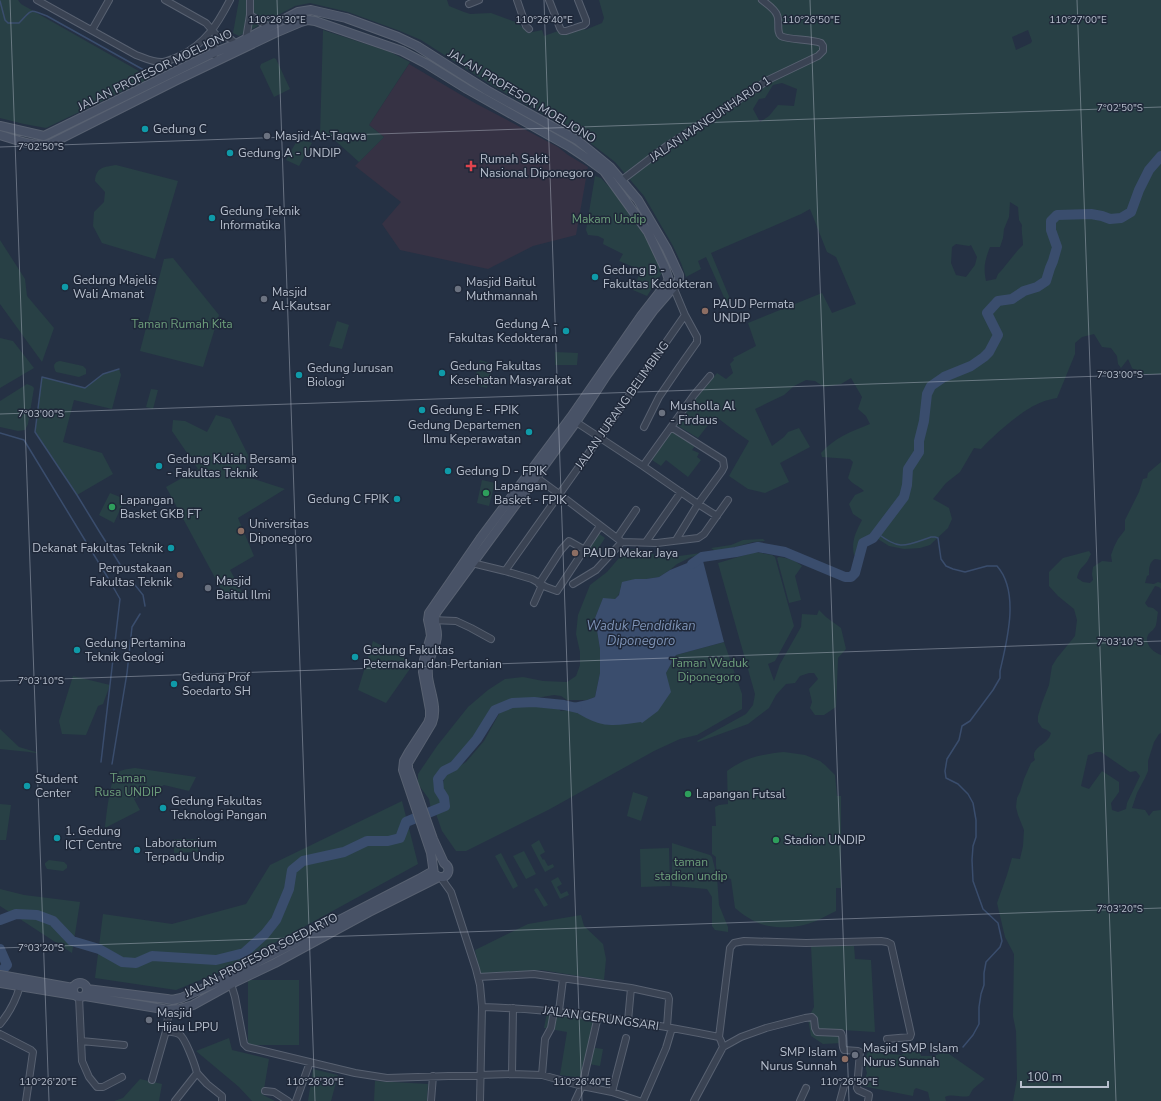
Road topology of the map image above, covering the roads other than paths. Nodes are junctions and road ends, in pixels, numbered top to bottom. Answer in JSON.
{"nodes":[{"id":1,"x":38,"y":0,"type":"edge"},
{"id":2,"x":109,"y":0,"type":"edge"},
{"id":3,"x":165,"y":0,"type":"edge"},
{"id":4,"x":230,"y":0,"type":"edge"},
{"id":5,"x":250,"y":0,"type":"edge"},
{"id":6,"x":479,"y":0,"type":"edge"},
{"id":7,"x":517,"y":0,"type":"edge"},
{"id":8,"x":549,"y":0,"type":"edge"},
{"id":9,"x":578,"y":0,"type":"edge"},
{"id":10,"x":762,"y":0,"type":"edge"},
{"id":11,"x":470,"y":4,"type":"dead end"},
{"id":12,"x":250,"y":14,"type":"junction"},
{"id":13,"x":92,"y":30,"type":"junction"},
{"id":14,"x":213,"y":30,"type":"junction"},
{"id":15,"x":272,"y":30,"type":"junction"},
{"id":16,"x":529,"y":30,"type":"dead end"},
{"id":17,"x":219,"y":38,"type":"junction"},
{"id":18,"x":246,"y":39,"type":"junction"},
{"id":19,"x":237,"y":48,"type":"junction"},
{"id":20,"x":215,"y":57,"type":"junction"},
{"id":21,"x":0,"y":126,"type":"edge"},
{"id":22,"x":0,"y":135,"type":"edge"},
{"id":23,"x":622,"y":180,"type":"junction"},
{"id":24,"x":669,"y":280,"type":"junction"},
{"id":25,"x":674,"y":287,"type":"junction"},
{"id":26,"x":685,"y":315,"type":"junction"},
{"id":27,"x":710,"y":376,"type":"dead end"},
{"id":28,"x":573,"y":419,"type":"junction"},
{"id":29,"x":644,"y":427,"type":"dead end"},
{"id":30,"x":671,"y":427,"type":"junction"},
{"id":31,"x":600,"y":437,"type":"junction"},
{"id":32,"x":643,"y":466,"type":"junction"},
{"id":33,"x":532,"y":475,"type":"junction"},
{"id":34,"x":680,"y":492,"type":"junction"},
{"id":35,"x":559,"y":494,"type":"junction"},
{"id":36,"x":728,"y":500,"type":"dead end"},
{"id":37,"x":698,"y":504,"type":"junction"},
{"id":38,"x":636,"y":510,"type":"dead end"},
{"id":39,"x":717,"y":516,"type":"junction"},
{"id":40,"x":600,"y":526,"type":"junction"},
{"id":41,"x":619,"y":540,"type":"junction"},
{"id":42,"x":676,"y":540,"type":"junction"},
{"id":43,"x":646,"y":542,"type":"junction"},
{"id":44,"x":585,"y":550,"type":"junction"},
{"id":45,"x":472,"y":563,"type":"junction"},
{"id":46,"x":505,"y":571,"type":"junction"},
{"id":47,"x":541,"y":584,"type":"junction"},
{"id":48,"x":573,"y":584,"type":"dead end"},
{"id":49,"x":534,"y":603,"type":"dead end"},
{"id":50,"x":431,"y":620,"type":"junction"},
{"id":51,"x":492,"y":639,"type":"dead end"},
{"id":52,"x":430,"y":841,"type":"junction"},
{"id":53,"x":444,"y":863,"type":"junction"},
{"id":54,"x":438,"y":874,"type":"junction"},
{"id":55,"x":0,"y":975,"type":"edge"},
{"id":56,"x":478,"y":978,"type":"junction"},
{"id":57,"x":563,"y":979,"type":"junction"},
{"id":58,"x":2,"y":983,"type":"edge"},
{"id":59,"x":231,"y":984,"type":"junction"},
{"id":60,"x":20,"y":986,"type":"junction"},
{"id":61,"x":631,"y":988,"type":"junction"},
{"id":62,"x":79,"y":993,"type":"junction"},
{"id":63,"x":172,"y":1000,"type":"junction"},
{"id":64,"x":482,"y":1007,"type":"junction"},
{"id":65,"x":513,"y":1008,"type":"junction"},
{"id":66,"x":169,"y":1010,"type":"junction"},
{"id":67,"x":556,"y":1011,"type":"junction"},
{"id":68,"x":598,"y":1016,"type":"junction"},
{"id":69,"x":628,"y":1021,"type":"junction"},
{"id":70,"x":0,"y":1024,"type":"edge"},
{"id":71,"x":669,"y":1027,"type":"junction"},
{"id":72,"x":166,"y":1031,"type":"junction"},
{"id":73,"x":0,"y":1034,"type":"edge"},
{"id":74,"x":719,"y":1037,"type":"junction"},
{"id":75,"x":626,"y":1038,"type":"dead end"},
{"id":76,"x":887,"y":1039,"type":"dead end"},
{"id":77,"x":81,"y":1041,"type":"junction"},
{"id":78,"x":124,"y":1045,"type":"dead end"},
{"id":79,"x":723,"y":1047,"type":"junction"},
{"id":80,"x":310,"y":1062,"type":"junction"},
{"id":81,"x":197,"y":1073,"type":"junction"},
{"id":82,"x":512,"y":1074,"type":"junction"},
{"id":83,"x":480,"y":1075,"type":"junction"},
{"id":84,"x":542,"y":1075,"type":"junction"},
{"id":85,"x":432,"y":1076,"type":"junction"},
{"id":86,"x":122,"y":1077,"type":"dead end"},
{"id":87,"x":152,"y":1080,"type":"dead end"},
{"id":88,"x":582,"y":1086,"type":"junction"},
{"id":89,"x":844,"y":1086,"type":"dead end"},
{"id":90,"x":806,"y":1088,"type":"dead end"},
{"id":91,"x":265,"y":1091,"type":"dead end"},
{"id":92,"x":612,"y":1092,"type":"junction"},
{"id":93,"x":625,"y":1099,"type":"edge"},
{"id":94,"x":297,"y":1100,"type":"edge"},
{"id":95,"x":26,"y":1101,"type":"edge"},
{"id":96,"x":175,"y":1101,"type":"edge"},
{"id":97,"x":222,"y":1101,"type":"edge"},
{"id":98,"x":288,"y":1101,"type":"edge"},
{"id":99,"x":304,"y":1101,"type":"edge"},
{"id":100,"x":431,"y":1101,"type":"edge"},
{"id":101,"x":480,"y":1101,"type":"edge"},
{"id":102,"x":575,"y":1101,"type":"edge"},
{"id":103,"x":639,"y":1101,"type":"edge"},
{"id":104,"x":643,"y":1101,"type":"edge"},
{"id":105,"x":694,"y":1101,"type":"edge"},
{"id":106,"x":800,"y":1101,"type":"edge"},
{"id":107,"x":840,"y":1101,"type":"edge"},
{"id":108,"x":868,"y":1101,"type":"edge"}],
"edges":[{"from":1,"to":13,"type":"street"},
{"from":2,"to":13,"type":"street"},
{"from":3,"to":14,"type":"street"},
{"from":4,"to":14,"type":"street"},
{"from":5,"to":12,"type":"street"},
{"from":6,"to":11,"type":"street"},
{"from":7,"to":16,"type":"street"},
{"from":8,"to":9,"type":"street"},
{"from":10,"to":23,"type":"street","name":"JALAN MANGUNHARJO 1"},
{"from":12,"to":15,"type":"street"},
{"from":12,"to":18,"type":"street"},
{"from":13,"to":14,"type":"street"},
{"from":14,"to":17,"type":"street"},
{"from":15,"to":18,"type":"street","name":"JALAN PROFESOR MOELJONO"},
{"from":15,"to":19,"type":"street"},
{"from":15,"to":23,"type":"street","name":"JALAN PROFESOR MOELJONO"},
{"from":15,"to":24,"type":"street"},
{"from":17,"to":19,"type":"street"},
{"from":17,"to":20,"type":"street"},
{"from":18,"to":19,"type":"street","name":"JALAN PROFESOR MOELJONO"},
{"from":19,"to":20,"type":"street"},
{"from":20,"to":21,"type":"street","name":"JALAN PROFESOR MOELJONO"},
{"from":20,"to":22,"type":"street"},
{"from":23,"to":25,"type":"street","name":"JALAN PROFESOR MOELJONO"},
{"from":24,"to":25,"type":"street"},
{"from":24,"to":28,"type":"street"},
{"from":25,"to":26,"type":"street"},
{"from":25,"to":28,"type":"street"},
{"from":26,"to":29,"type":"street"},
{"from":26,"to":31,"type":"street","name":"JALAN JURANG BELIMBING"},
{"from":27,"to":30,"type":"street"},
{"from":28,"to":31,"type":"street"},
{"from":28,"to":33,"type":"street"},
{"from":30,"to":32,"type":"street"},
{"from":30,"to":37,"type":"street"},
{"from":31,"to":32,"type":"street"},
{"from":31,"to":35,"type":"street","name":"JALAN JURANG BELIMBING"},
{"from":32,"to":34,"type":"street"},
{"from":33,"to":35,"type":"street"},
{"from":33,"to":45,"type":"street"},
{"from":33,"to":50,"type":"street"},
{"from":34,"to":37,"type":"street"},
{"from":34,"to":43,"type":"street"},
{"from":35,"to":40,"type":"street"},
{"from":35,"to":46,"type":"street","name":"JALAN JURANG BELIMBING"},
{"from":36,"to":39,"type":"street"},
{"from":37,"to":39,"type":"street"},
{"from":37,"to":42,"type":"street"},
{"from":38,"to":41,"type":"street"},
{"from":39,"to":42,"type":"street"},
{"from":40,"to":41,"type":"street"},
{"from":40,"to":44,"type":"street"},
{"from":41,"to":43,"type":"street"},
{"from":41,"to":48,"type":"street"},
{"from":42,"to":43,"type":"street"},
{"from":44,"to":47,"type":"street"},
{"from":44,"to":47,"type":"street"},
{"from":45,"to":46,"type":"street"},
{"from":45,"to":50,"type":"street"},
{"from":46,"to":47,"type":"street"},
{"from":47,"to":49,"type":"street"},
{"from":50,"to":51,"type":"street"},
{"from":50,"to":52,"type":"street"},
{"from":52,"to":53,"type":"street"},
{"from":52,"to":54,"type":"street"},
{"from":53,"to":54,"type":"street"},
{"from":53,"to":54,"type":"street"},
{"from":54,"to":56,"type":"street"},
{"from":54,"to":59,"type":"street","name":"JALAN PROFESOR SOEDARTO"},
{"from":54,"to":63,"type":"street","name":"JALAN PROFESOR SOEDARTO"},
{"from":55,"to":62,"type":"street","name":"JALAN PROFESOR SOEDARTO"},
{"from":56,"to":57,"type":"street"},
{"from":56,"to":64,"type":"street"},
{"from":57,"to":61,"type":"street"},
{"from":57,"to":67,"type":"street"},
{"from":58,"to":60,"type":"street","name":"JALAN PROFESOR SOEDARTO"},
{"from":59,"to":66,"type":"street","name":"JALAN PROFESOR SOEDARTO"},
{"from":59,"to":80,"type":"street"},
{"from":60,"to":62,"type":"street","name":"JALAN PROFESOR SOEDARTO"},
{"from":60,"to":70,"type":"street"},
{"from":61,"to":69,"type":"street"},
{"from":61,"to":71,"type":"street"},
{"from":62,"to":63,"type":"street","name":"JALAN PROFESOR SOEDARTO"},
{"from":62,"to":66,"type":"street","name":"JALAN PROFESOR SOEDARTO"},
{"from":62,"to":77,"type":"street"},
{"from":63,"to":66,"type":"street"},
{"from":64,"to":65,"type":"street","name":"JALAN GERUNGSARI"},
{"from":64,"to":83,"type":"street"},
{"from":65,"to":67,"type":"street","name":"JALAN GERUNGSARI"},
{"from":65,"to":82,"type":"street"},
{"from":66,"to":72,"type":"street"},
{"from":67,"to":68,"type":"street","name":"JALAN GERUNGSARI"},
{"from":67,"to":84,"type":"street"},
{"from":68,"to":69,"type":"street","name":"JALAN GERUNGSARI"},
{"from":68,"to":88,"type":"street"},
{"from":69,"to":71,"type":"street","name":"JALAN GERUNGSARI"},
{"from":71,"to":74,"type":"street","name":"JALAN GERUNGSARI"},
{"from":71,"to":104,"type":"street"},
{"from":72,"to":81,"type":"street"},
{"from":72,"to":87,"type":"street"},
{"from":73,"to":95,"type":"street"},
{"from":74,"to":76,"type":"street"},
{"from":74,"to":79,"type":"street"},
{"from":75,"to":92,"type":"street"},
{"from":77,"to":78,"type":"street"},
{"from":77,"to":86,"type":"street"},
{"from":79,"to":105,"type":"street"},
{"from":79,"to":108,"type":"street"},
{"from":80,"to":85,"type":"street"},
{"from":80,"to":94,"type":"street"},
{"from":81,"to":96,"type":"street"},
{"from":81,"to":97,"type":"street"},
{"from":82,"to":83,"type":"street"},
{"from":82,"to":84,"type":"street"},
{"from":83,"to":85,"type":"street"},
{"from":83,"to":101,"type":"street"},
{"from":84,"to":88,"type":"street"},
{"from":85,"to":100,"type":"street"},
{"from":88,"to":92,"type":"street"},
{"from":88,"to":102,"type":"street"},
{"from":89,"to":107,"type":"street"},
{"from":90,"to":106,"type":"street"},
{"from":91,"to":98,"type":"street"},
{"from":92,"to":93,"type":"street"},
{"from":93,"to":103,"type":"street"},
{"from":94,"to":99,"type":"street"}]}
